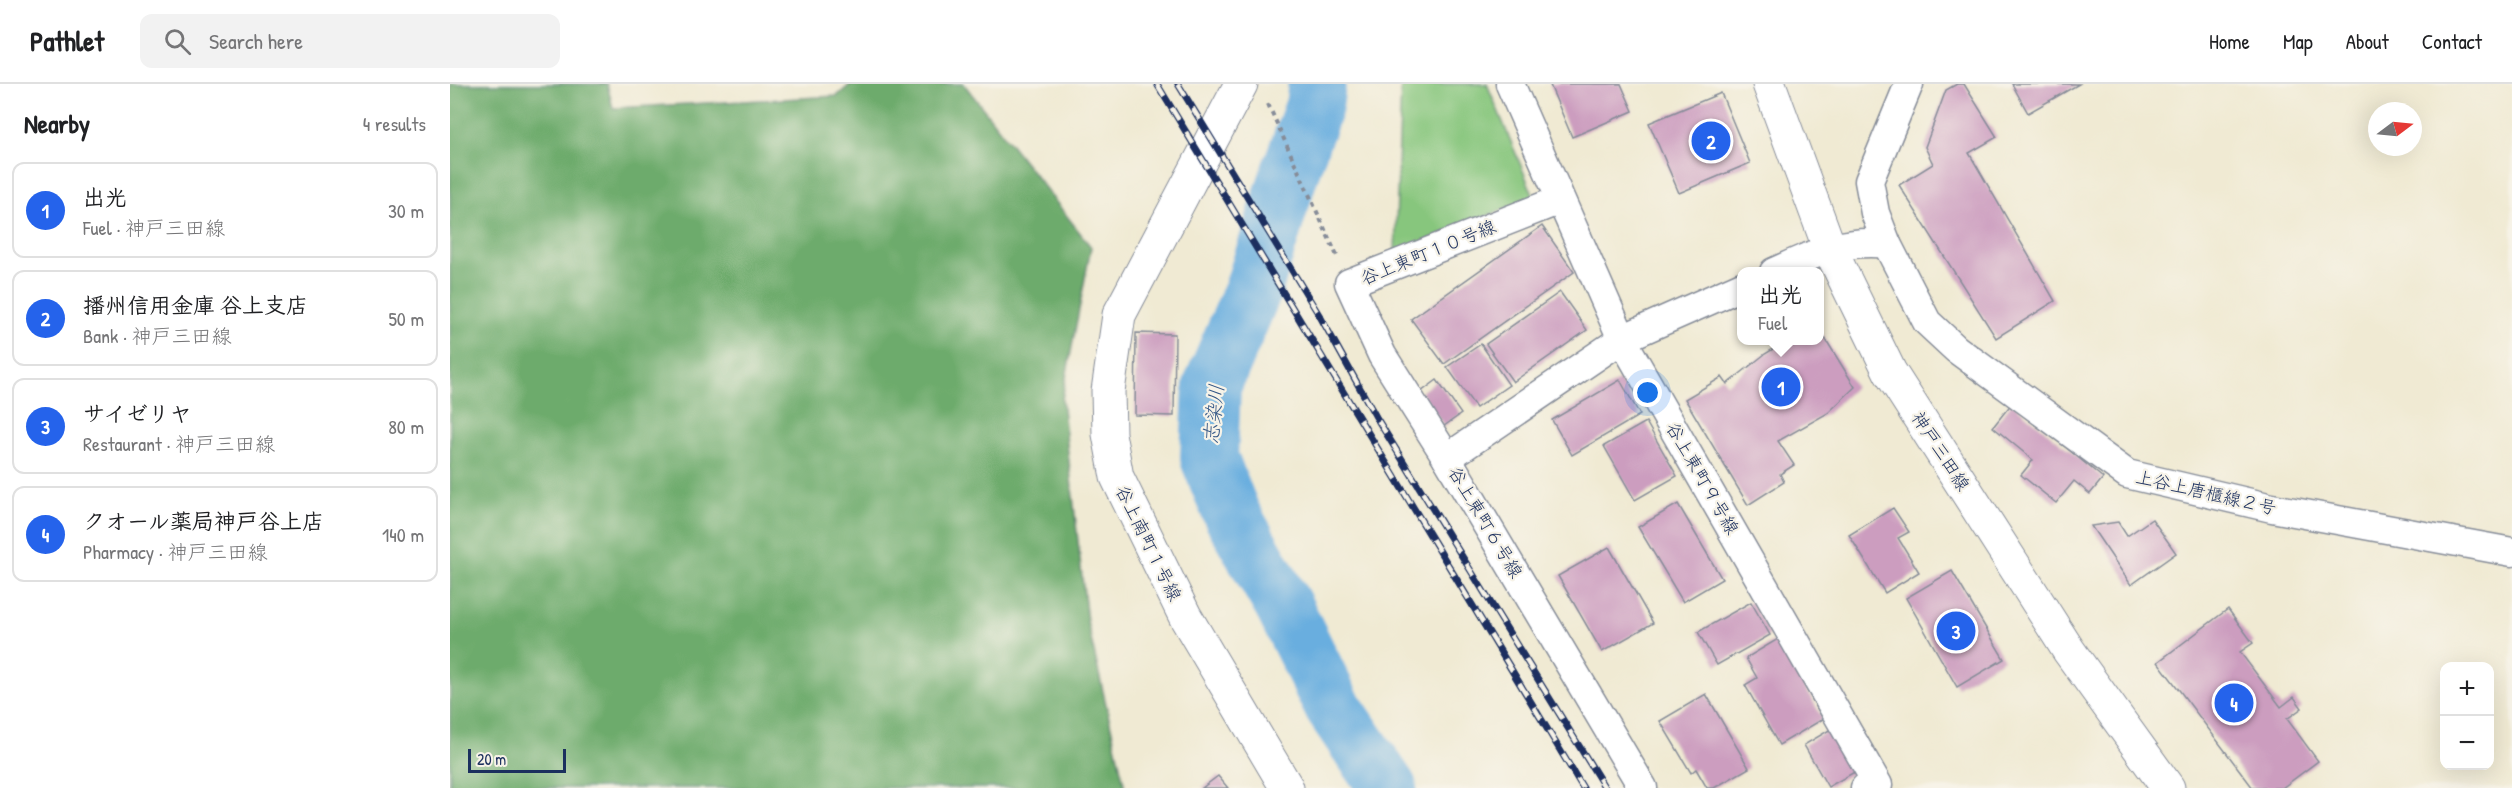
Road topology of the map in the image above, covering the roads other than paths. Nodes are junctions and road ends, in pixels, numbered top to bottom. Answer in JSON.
{"nodes":[{"id":1,"x":1241,"y":84,"type":"edge"},
{"id":2,"x":1510,"y":84,"type":"edge"},
{"id":3,"x":1769,"y":84,"type":"edge"},
{"id":4,"x":1909,"y":84,"type":"edge"},
{"id":5,"x":1560,"y":200,"type":"junction"},
{"id":6,"x":1887,"y":244,"type":"junction"},
{"id":7,"x":1829,"y":247,"type":"junction"},
{"id":8,"x":1785,"y":267,"type":"edge"},
{"id":9,"x":1737,"y":288,"type":"edge"},
{"id":10,"x":1622,"y":339,"type":"junction"},
{"id":11,"x":1448,"y":458,"type":"junction"},
{"id":12,"x":2512,"y":552,"type":"edge"},
{"id":13,"x":1287,"y":788,"type":"edge"},
{"id":14,"x":1643,"y":788,"type":"edge"},
{"id":15,"x":1865,"y":788,"type":"edge"},
{"id":16,"x":2168,"y":788,"type":"edge"}],
"edges":[{"from":1,"to":13,"type":"main road","name":"谷上南町１号線"},
{"from":2,"to":5,"type":"street","name":"谷上東町９号線"},
{"from":3,"to":7,"type":"main road","name":"神戸三田線"},
{"from":4,"to":6,"type":"street","name":"上谷上唐櫃線２号"},
{"from":5,"to":10,"type":"street","name":"谷上東町９号線"},
{"from":5,"to":11,"type":"street","name":"谷上東町１０号線"},
{"from":6,"to":7,"type":"street"},
{"from":6,"to":12,"type":"street","name":"上谷上唐櫃線２号"},
{"from":7,"to":8,"type":"street"},
{"from":7,"to":16,"type":"main road","name":"神戸三田線"},
{"from":9,"to":10,"type":"street","name":"谷上東町６号線"},
{"from":10,"to":11,"type":"street","name":"谷上東町６号線"},
{"from":10,"to":15,"type":"street","name":"谷上東町９号線"},
{"from":11,"to":14,"type":"street","name":"谷上東町６号線"}]}
